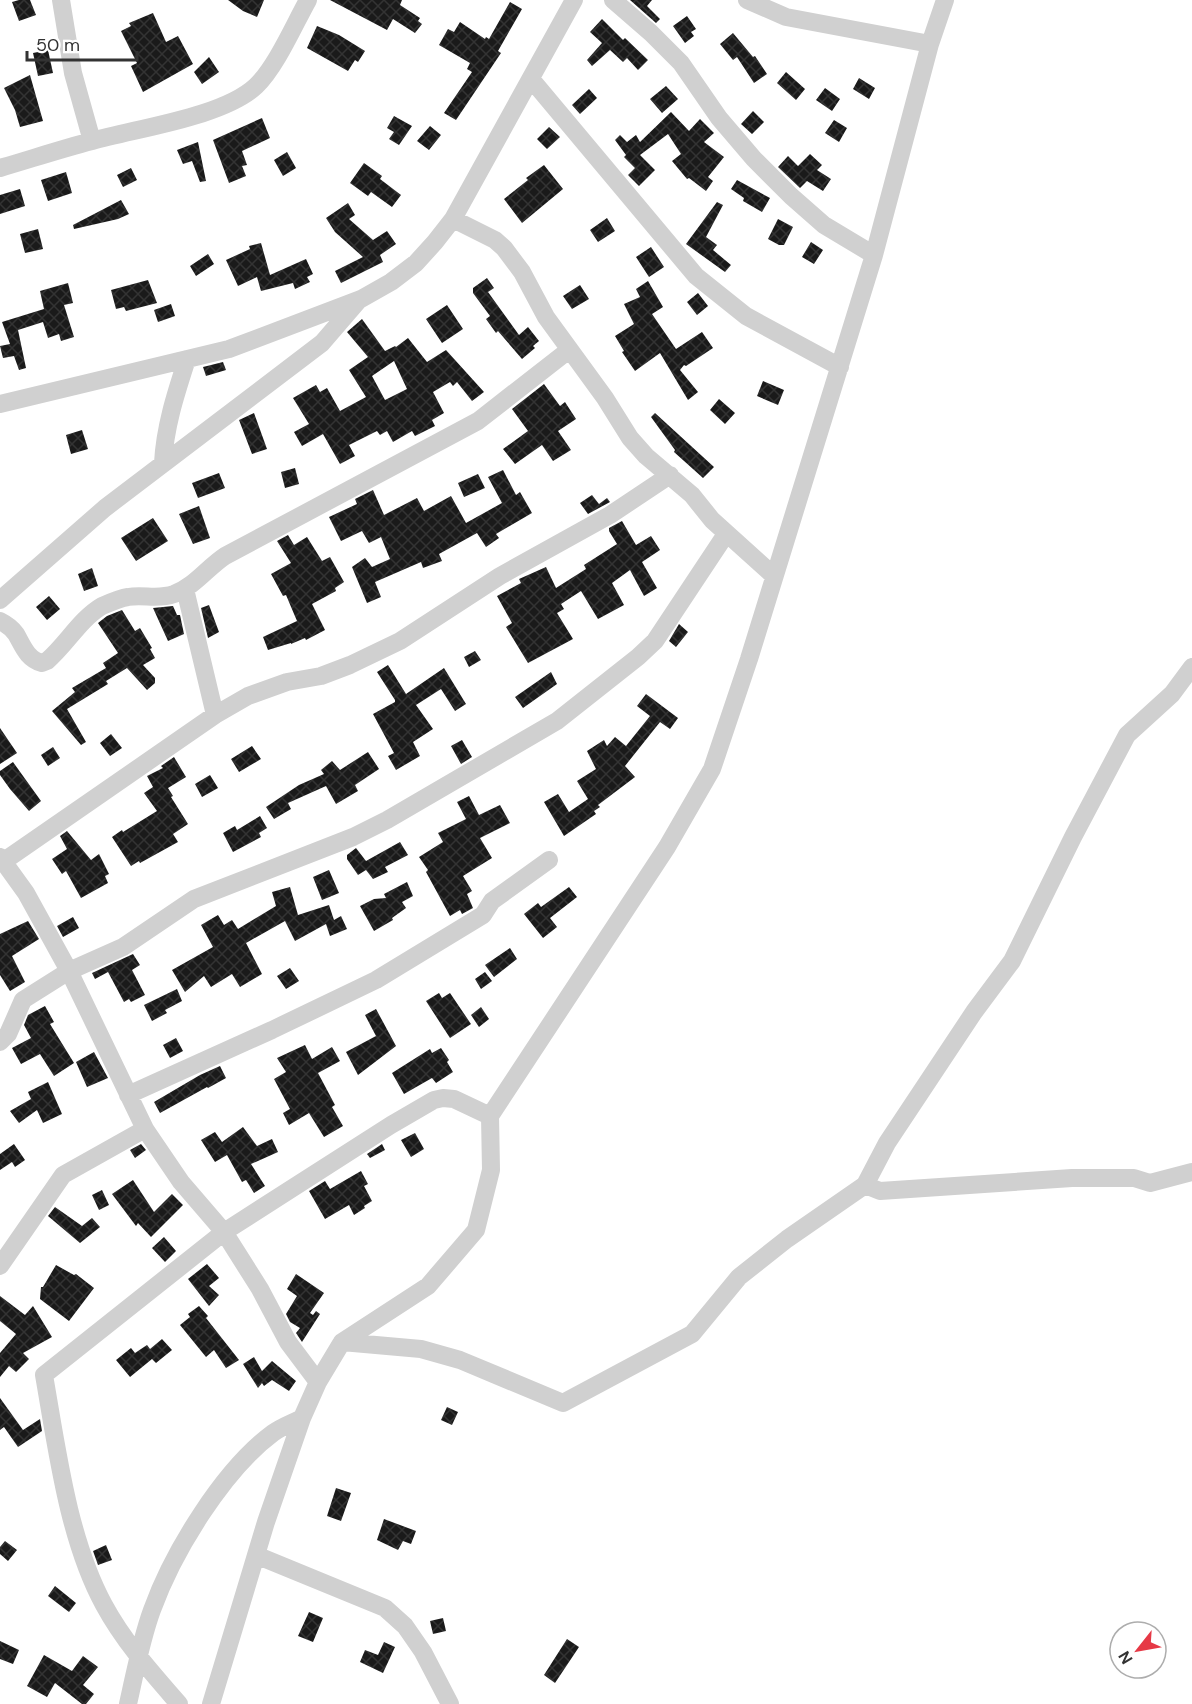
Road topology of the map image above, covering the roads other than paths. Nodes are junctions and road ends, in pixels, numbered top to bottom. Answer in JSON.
{"nodes":[{"id":1,"x":61,"y":0,"type":"edge"},
{"id":2,"x":308,"y":0,"type":"edge"},
{"id":3,"x":574,"y":0,"type":"edge"},
{"id":4,"x":613,"y":0,"type":"edge"},
{"id":5,"x":747,"y":0,"type":"edge"},
{"id":6,"x":945,"y":0,"type":"edge"},
{"id":7,"x":930,"y":44,"type":"junction"},
{"id":8,"x":531,"y":79,"type":"junction"},
{"id":9,"x":92,"y":141,"type":"junction"},
{"id":10,"x":0,"y":168,"type":"edge"},
{"id":11,"x":453,"y":219,"type":"junction"},
{"id":12,"x":874,"y":255,"type":"junction"},
{"id":13,"x":361,"y":299,"type":"junction"},
{"id":14,"x":569,"y":350,"type":"junction"},
{"id":15,"x":187,"y":359,"type":"junction"},
{"id":16,"x":840,"y":367,"type":"junction"},
{"id":17,"x":0,"y":404,"type":"edge"},
{"id":18,"x":163,"y":463,"type":"junction"},
{"id":19,"x":670,"y":475,"type":"junction"},
{"id":20,"x":726,"y":534,"type":"junction"},
{"id":21,"x":773,"y":575,"type":"junction"},
{"id":22,"x":185,"y":590,"type":"junction"},
{"id":23,"x":0,"y":600,"type":"edge"},
{"id":24,"x":0,"y":621,"type":"edge"},
{"id":25,"x":1192,"y":667,"type":"edge"},
{"id":26,"x":214,"y":716,"type":"junction"},
{"id":27,"x":2,"y":859,"type":"edge"},
{"id":28,"x":549,"y":860,"type":"dead end"},
{"id":29,"x":69,"y":971,"type":"junction"},
{"id":30,"x":0,"y":1042,"type":"edge"},
{"id":31,"x":128,"y":1095,"type":"junction"},
{"id":32,"x":490,"y":1116,"type":"junction"},
{"id":33,"x":145,"y":1129,"type":"junction"},
{"id":34,"x":1192,"y":1172,"type":"edge"},
{"id":35,"x":865,"y":1185,"type":"junction"},
{"id":36,"x":224,"y":1232,"type":"junction"},
{"id":37,"x":0,"y":1266,"type":"edge"},
{"id":38,"x":342,"y":1342,"type":"junction"},
{"id":39,"x":318,"y":1382,"type":"junction"},
{"id":40,"x":302,"y":1418,"type":"junction"},
{"id":41,"x":256,"y":1555,"type":"junction"},
{"id":42,"x":139,"y":1658,"type":"junction"},
{"id":43,"x":128,"y":1704,"type":"edge"},
{"id":44,"x":179,"y":1704,"type":"edge"},
{"id":45,"x":211,"y":1704,"type":"edge"},
{"id":46,"x":450,"y":1704,"type":"edge"}],
"edges":[{"from":1,"to":9,"type":"street"},
{"from":2,"to":9,"type":"street"},
{"from":3,"to":8,"type":"street"},
{"from":4,"to":12,"type":"street"},
{"from":5,"to":7,"type":"street"},
{"from":6,"to":7,"type":"street"},
{"from":7,"to":12,"type":"street"},
{"from":8,"to":11,"type":"street"},
{"from":8,"to":16,"type":"street"},
{"from":9,"to":10,"type":"street"},
{"from":11,"to":13,"type":"street"},
{"from":11,"to":14,"type":"street"},
{"from":12,"to":16,"type":"street"},
{"from":13,"to":15,"type":"street"},
{"from":13,"to":18,"type":"street"},
{"from":14,"to":19,"type":"street"},
{"from":14,"to":22,"type":"street"},
{"from":15,"to":17,"type":"street"},
{"from":15,"to":18,"type":"street"},
{"from":16,"to":21,"type":"street"},
{"from":18,"to":23,"type":"street"},
{"from":19,"to":20,"type":"street"},
{"from":19,"to":26,"type":"street"},
{"from":20,"to":21,"type":"street"},
{"from":20,"to":29,"type":"street"},
{"from":21,"to":32,"type":"street"},
{"from":22,"to":24,"type":"street"},
{"from":22,"to":26,"type":"street"},
{"from":25,"to":35,"type":"street"},
{"from":26,"to":27,"type":"street"},
{"from":27,"to":29,"type":"street"},
{"from":28,"to":31,"type":"street"},
{"from":29,"to":30,"type":"street"},
{"from":29,"to":31,"type":"street"},
{"from":31,"to":33,"type":"street"},
{"from":32,"to":36,"type":"street"},
{"from":32,"to":38,"type":"street"},
{"from":33,"to":36,"type":"street"},
{"from":33,"to":37,"type":"street"},
{"from":34,"to":35,"type":"street"},
{"from":35,"to":38,"type":"street"},
{"from":36,"to":39,"type":"street"},
{"from":36,"to":42,"type":"street"},
{"from":38,"to":39,"type":"street"},
{"from":39,"to":40,"type":"street"},
{"from":40,"to":41,"type":"street"},
{"from":40,"to":42,"type":"street"},
{"from":41,"to":45,"type":"street"},
{"from":41,"to":46,"type":"street"},
{"from":42,"to":43,"type":"street"},
{"from":42,"to":44,"type":"street"}]}
